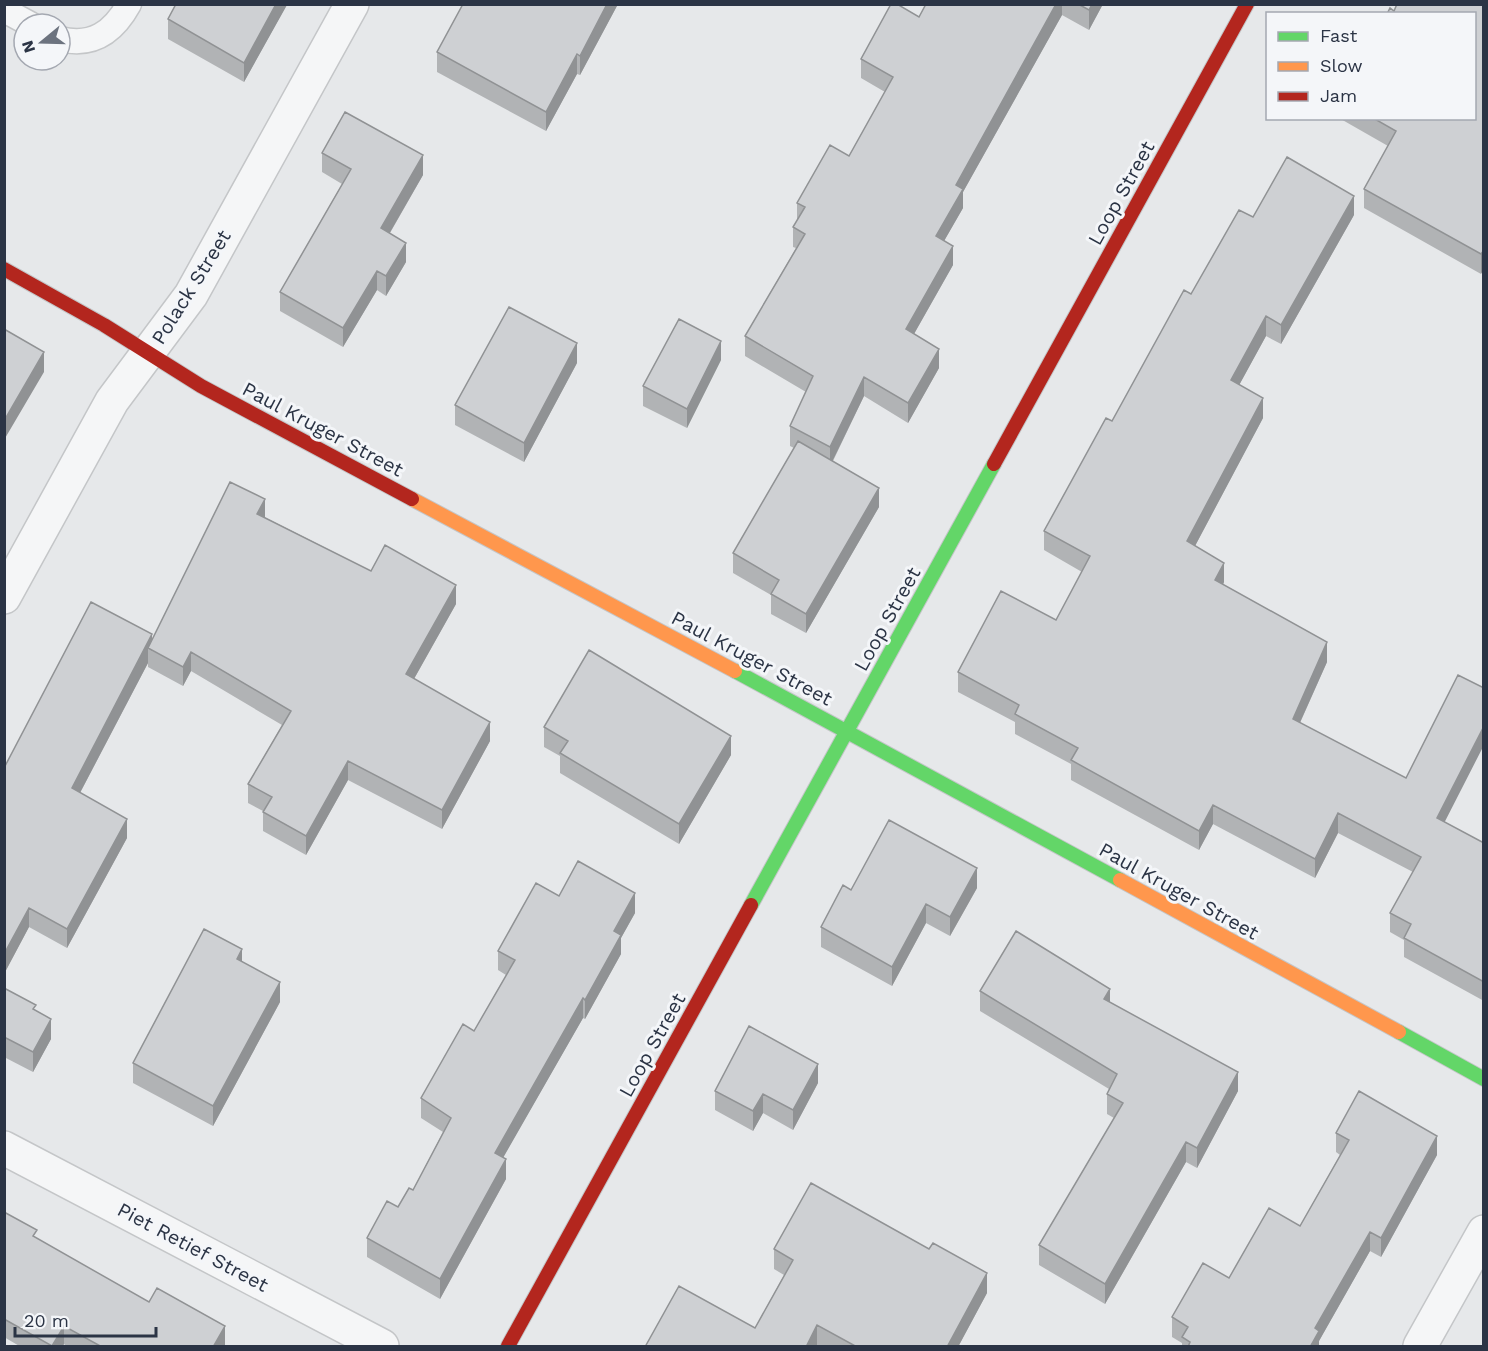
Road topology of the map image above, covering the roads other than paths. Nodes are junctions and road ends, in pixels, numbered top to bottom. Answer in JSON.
{"nodes":[{"id":1,"x":129,"y":4,"type":"edge"},
{"id":2,"x":352,"y":4,"type":"edge"},
{"id":3,"x":1247,"y":4,"type":"edge"},
{"id":4,"x":72,"y":42,"type":"edge"},
{"id":5,"x":4,"y":268,"type":"edge"},
{"id":6,"x":149,"y":354,"type":"junction"},
{"id":7,"x":4,"y":597,"type":"edge"},
{"id":8,"x":848,"y":731,"type":"junction"},
{"id":9,"x":1484,"y":1079,"type":"edge"},
{"id":10,"x":4,"y":1148,"type":"edge"},
{"id":11,"x":1484,"y":1232,"type":"edge"},
{"id":12,"x":382,"y":1347,"type":"edge"},
{"id":13,"x":508,"y":1347,"type":"edge"},
{"id":14,"x":1420,"y":1347,"type":"edge"}],
"edges":[{"from":1,"to":4,"type":"lane"},
{"from":2,"to":6,"type":"street","name":"Polack Street"},
{"from":3,"to":8,"type":"street","name":"Loop Street"},
{"from":5,"to":6,"type":"street","name":"Paul Kruger Street"},
{"from":6,"to":7,"type":"street","name":"Polack Street"},
{"from":6,"to":8,"type":"street","name":"Paul Kruger Street"},
{"from":8,"to":9,"type":"street","name":"Paul Kruger Street"},
{"from":8,"to":13,"type":"street","name":"Loop Street"},
{"from":10,"to":12,"type":"street","name":"Piet Retief Street"},
{"from":11,"to":14,"type":"street"}]}
